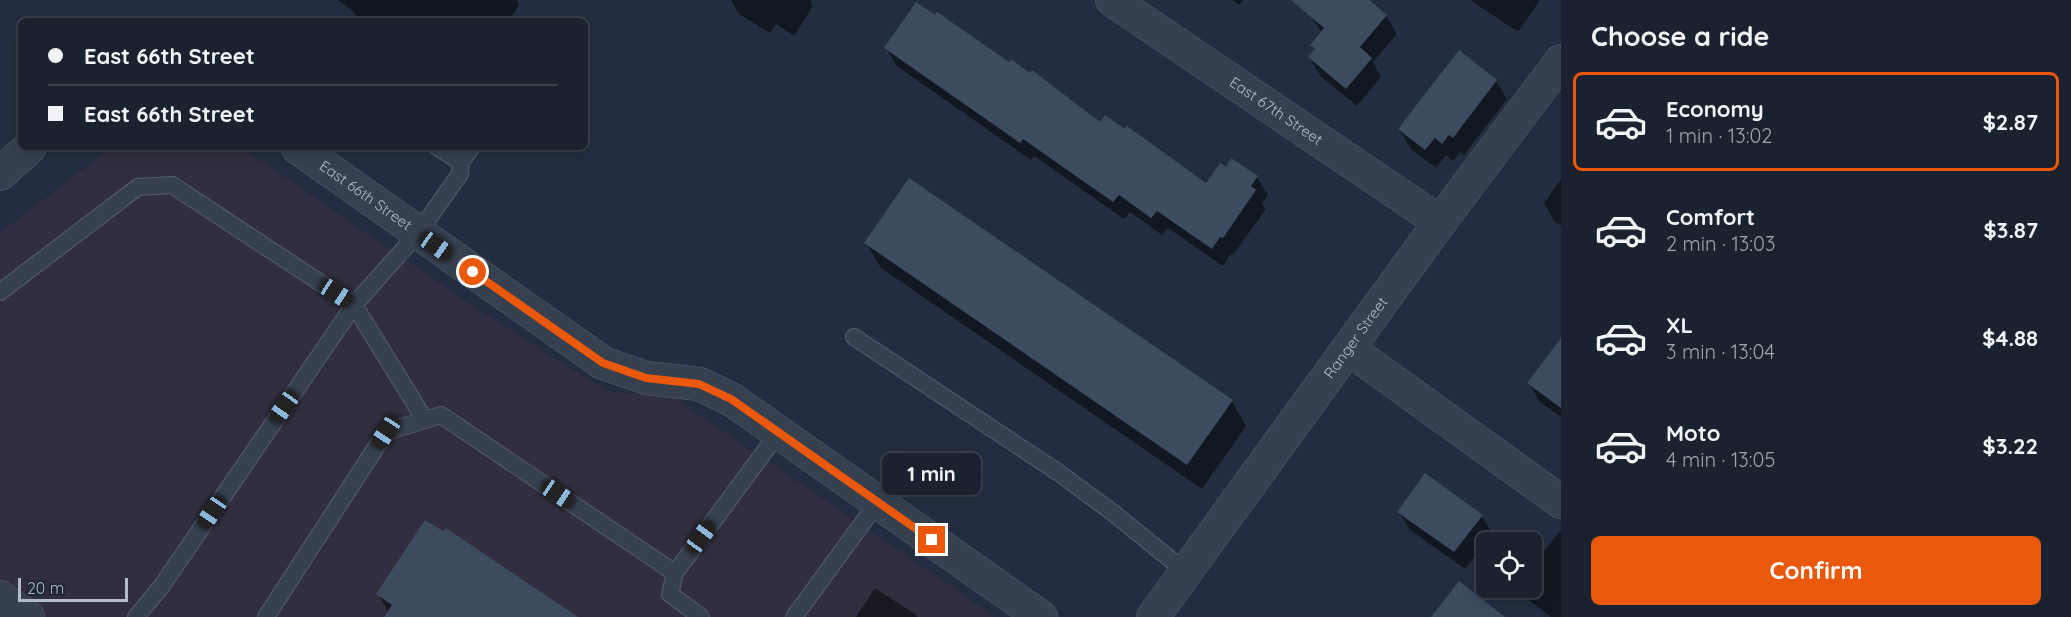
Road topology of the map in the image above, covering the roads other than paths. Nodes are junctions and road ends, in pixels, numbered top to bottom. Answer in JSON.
{"nodes":[{"id":1,"x":1112,"y":0,"type":"edge"},
{"id":2,"x":1561,"y":62,"type":"edge"},
{"id":3,"x":27,"y":150,"type":"edge"},
{"id":4,"x":301,"y":150,"type":"edge"},
{"id":5,"x":442,"y":150,"type":"edge"},
{"id":6,"x":470,"y":150,"type":"edge"},
{"id":7,"x":461,"y":162,"type":"junction"},
{"id":8,"x":0,"y":174,"type":"edge"},
{"id":9,"x":1440,"y":222,"type":"junction"},
{"id":10,"x":418,"y":233,"type":"junction"},
{"id":11,"x":0,"y":292,"type":"edge"},
{"id":12,"x":354,"y":305,"type":"junction"},
{"id":13,"x":854,"y":338,"type":"dead end"},
{"id":14,"x":1348,"y":349,"type":"junction"},
{"id":15,"x":424,"y":420,"type":"junction"},
{"id":16,"x":779,"y":432,"type":"junction"},
{"id":17,"x":878,"y":502,"type":"junction"},
{"id":18,"x":1561,"y":502,"type":"edge"},
{"id":19,"x":1186,"y":572,"type":"junction"},
{"id":20,"x":675,"y":573,"type":"junction"},
{"id":21,"x":0,"y":597,"type":"edge"},
{"id":22,"x":28,"y":617,"type":"edge"},
{"id":23,"x":136,"y":617,"type":"edge"},
{"id":24,"x":266,"y":617,"type":"edge"},
{"id":25,"x":701,"y":617,"type":"edge"},
{"id":26,"x":794,"y":617,"type":"edge"},
{"id":27,"x":1041,"y":617,"type":"edge"},
{"id":28,"x":1153,"y":617,"type":"edge"}],
"edges":[{"from":1,"to":9,"type":"street","name":"East 67th Street"},
{"from":2,"to":9,"type":"street","name":"Ranger Street"},
{"from":3,"to":8,"type":"street"},
{"from":4,"to":10,"type":"street","name":"East 66th Street"},
{"from":5,"to":7,"type":"lane"},
{"from":6,"to":7,"type":"lane"},
{"from":7,"to":10,"type":"lane"},
{"from":9,"to":14,"type":"street","name":"Ranger Street"},
{"from":10,"to":12,"type":"lane"},
{"from":10,"to":16,"type":"street","name":"East 66th Street"},
{"from":11,"to":12,"type":"lane"},
{"from":12,"to":15,"type":"lane"},
{"from":12,"to":23,"type":"lane"},
{"from":13,"to":19,"type":"lane"},
{"from":14,"to":18,"type":"street"},
{"from":14,"to":19,"type":"street","name":"Ranger Street"},
{"from":15,"to":20,"type":"lane"},
{"from":15,"to":24,"type":"lane"},
{"from":16,"to":17,"type":"street","name":"East 66th Street"},
{"from":16,"to":20,"type":"lane"},
{"from":17,"to":26,"type":"lane"},
{"from":17,"to":27,"type":"street","name":"East 66th Street"},
{"from":19,"to":28,"type":"street","name":"Ranger Street"},
{"from":20,"to":25,"type":"lane"},
{"from":21,"to":22,"type":"street"}]}
